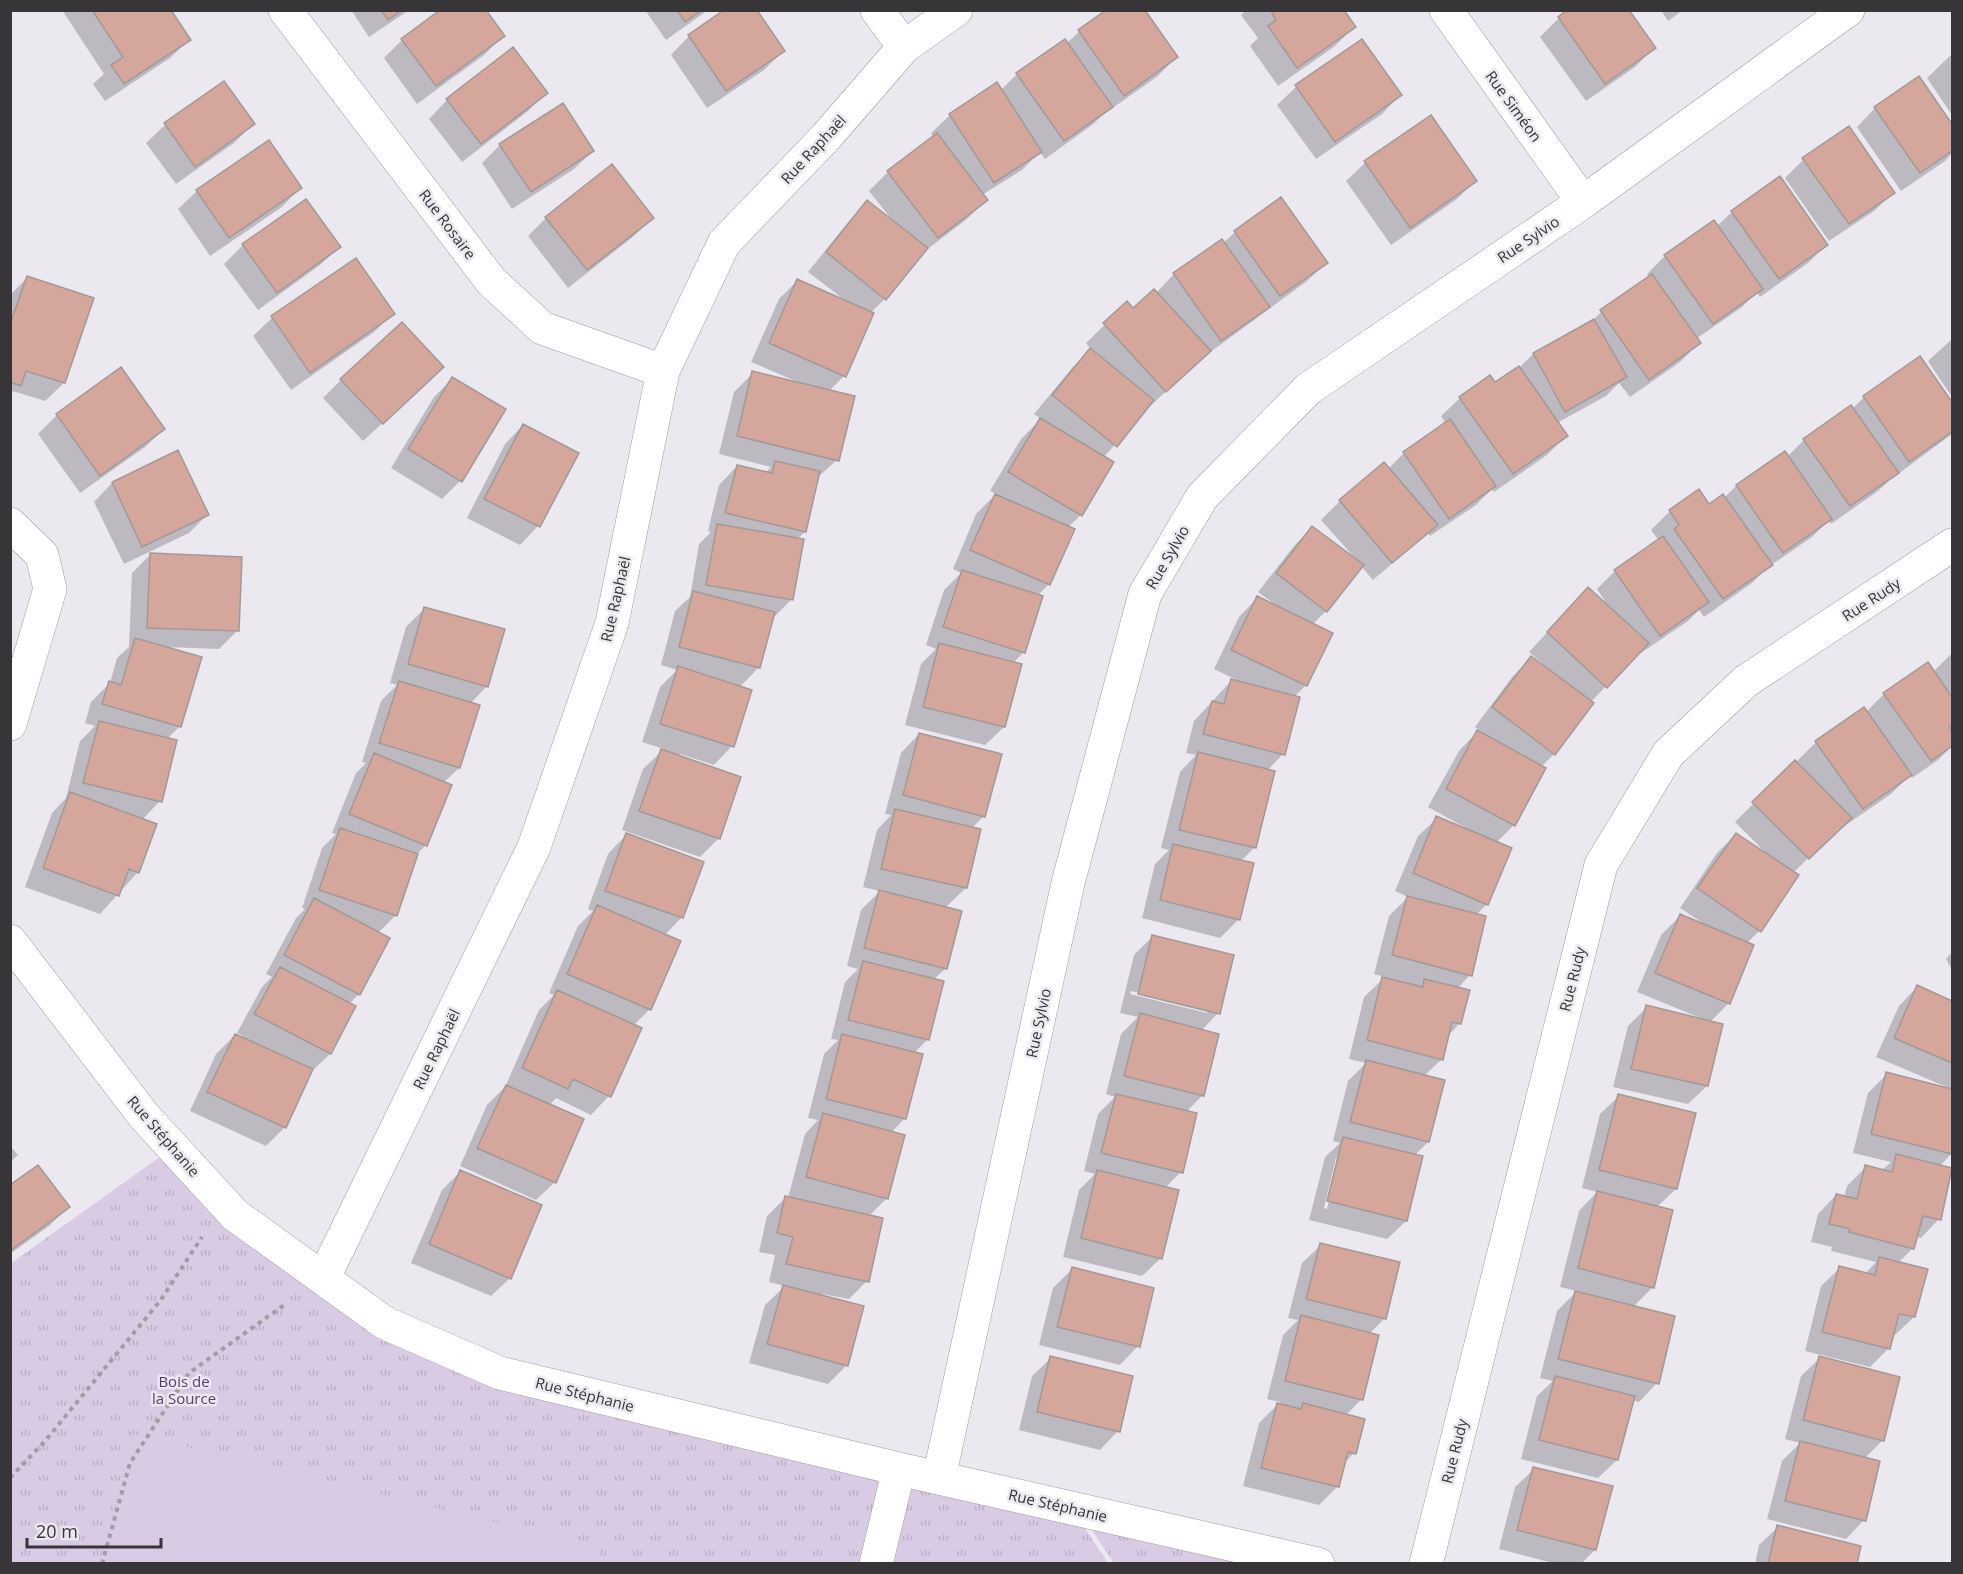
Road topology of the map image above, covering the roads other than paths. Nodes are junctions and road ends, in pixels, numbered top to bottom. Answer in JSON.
{"nodes":[{"id":1,"x":285,"y":10,"type":"edge"},
{"id":2,"x":877,"y":10,"type":"edge"},
{"id":3,"x":956,"y":10,"type":"edge"},
{"id":4,"x":1446,"y":10,"type":"edge"},
{"id":5,"x":1848,"y":10,"type":"edge"},
{"id":6,"x":904,"y":48,"type":"junction"},
{"id":7,"x":1583,"y":202,"type":"junction"},
{"id":8,"x":663,"y":371,"type":"junction"},
{"id":9,"x":10,"y":524,"type":"edge"},
{"id":10,"x":1953,"y":545,"type":"edge"},
{"id":11,"x":10,"y":724,"type":"edge"},
{"id":12,"x":10,"y":941,"type":"edge"},
{"id":13,"x":324,"y":1277,"type":"junction"},
{"id":14,"x":899,"y":1469,"type":"junction"},
{"id":15,"x":939,"y":1478,"type":"junction"},
{"id":16,"x":876,"y":1563,"type":"edge"},
{"id":17,"x":1318,"y":1563,"type":"edge"},
{"id":18,"x":1426,"y":1563,"type":"edge"}],
"edges":[{"from":1,"to":8,"type":"street","name":"Rue Rosaire"},
{"from":2,"to":6,"type":"street"},
{"from":3,"to":6,"type":"street","name":"Rue Raphaël"},
{"from":4,"to":7,"type":"street","name":"Rue Siméon"},
{"from":5,"to":7,"type":"street","name":"Rue Sylvio"},
{"from":6,"to":8,"type":"street","name":"Rue Raphaël"},
{"from":7,"to":15,"type":"street","name":"Rue Sylvio"},
{"from":8,"to":13,"type":"street","name":"Rue Raphaël"},
{"from":9,"to":11,"type":"street"},
{"from":10,"to":18,"type":"street","name":"Rue Rudy"},
{"from":12,"to":13,"type":"street","name":"Rue Stéphanie"},
{"from":13,"to":14,"type":"street","name":"Rue Stéphanie"},
{"from":14,"to":15,"type":"street","name":"Rue Stéphanie"},
{"from":14,"to":16,"type":"street"},
{"from":15,"to":17,"type":"street","name":"Rue Stéphanie"}]}
